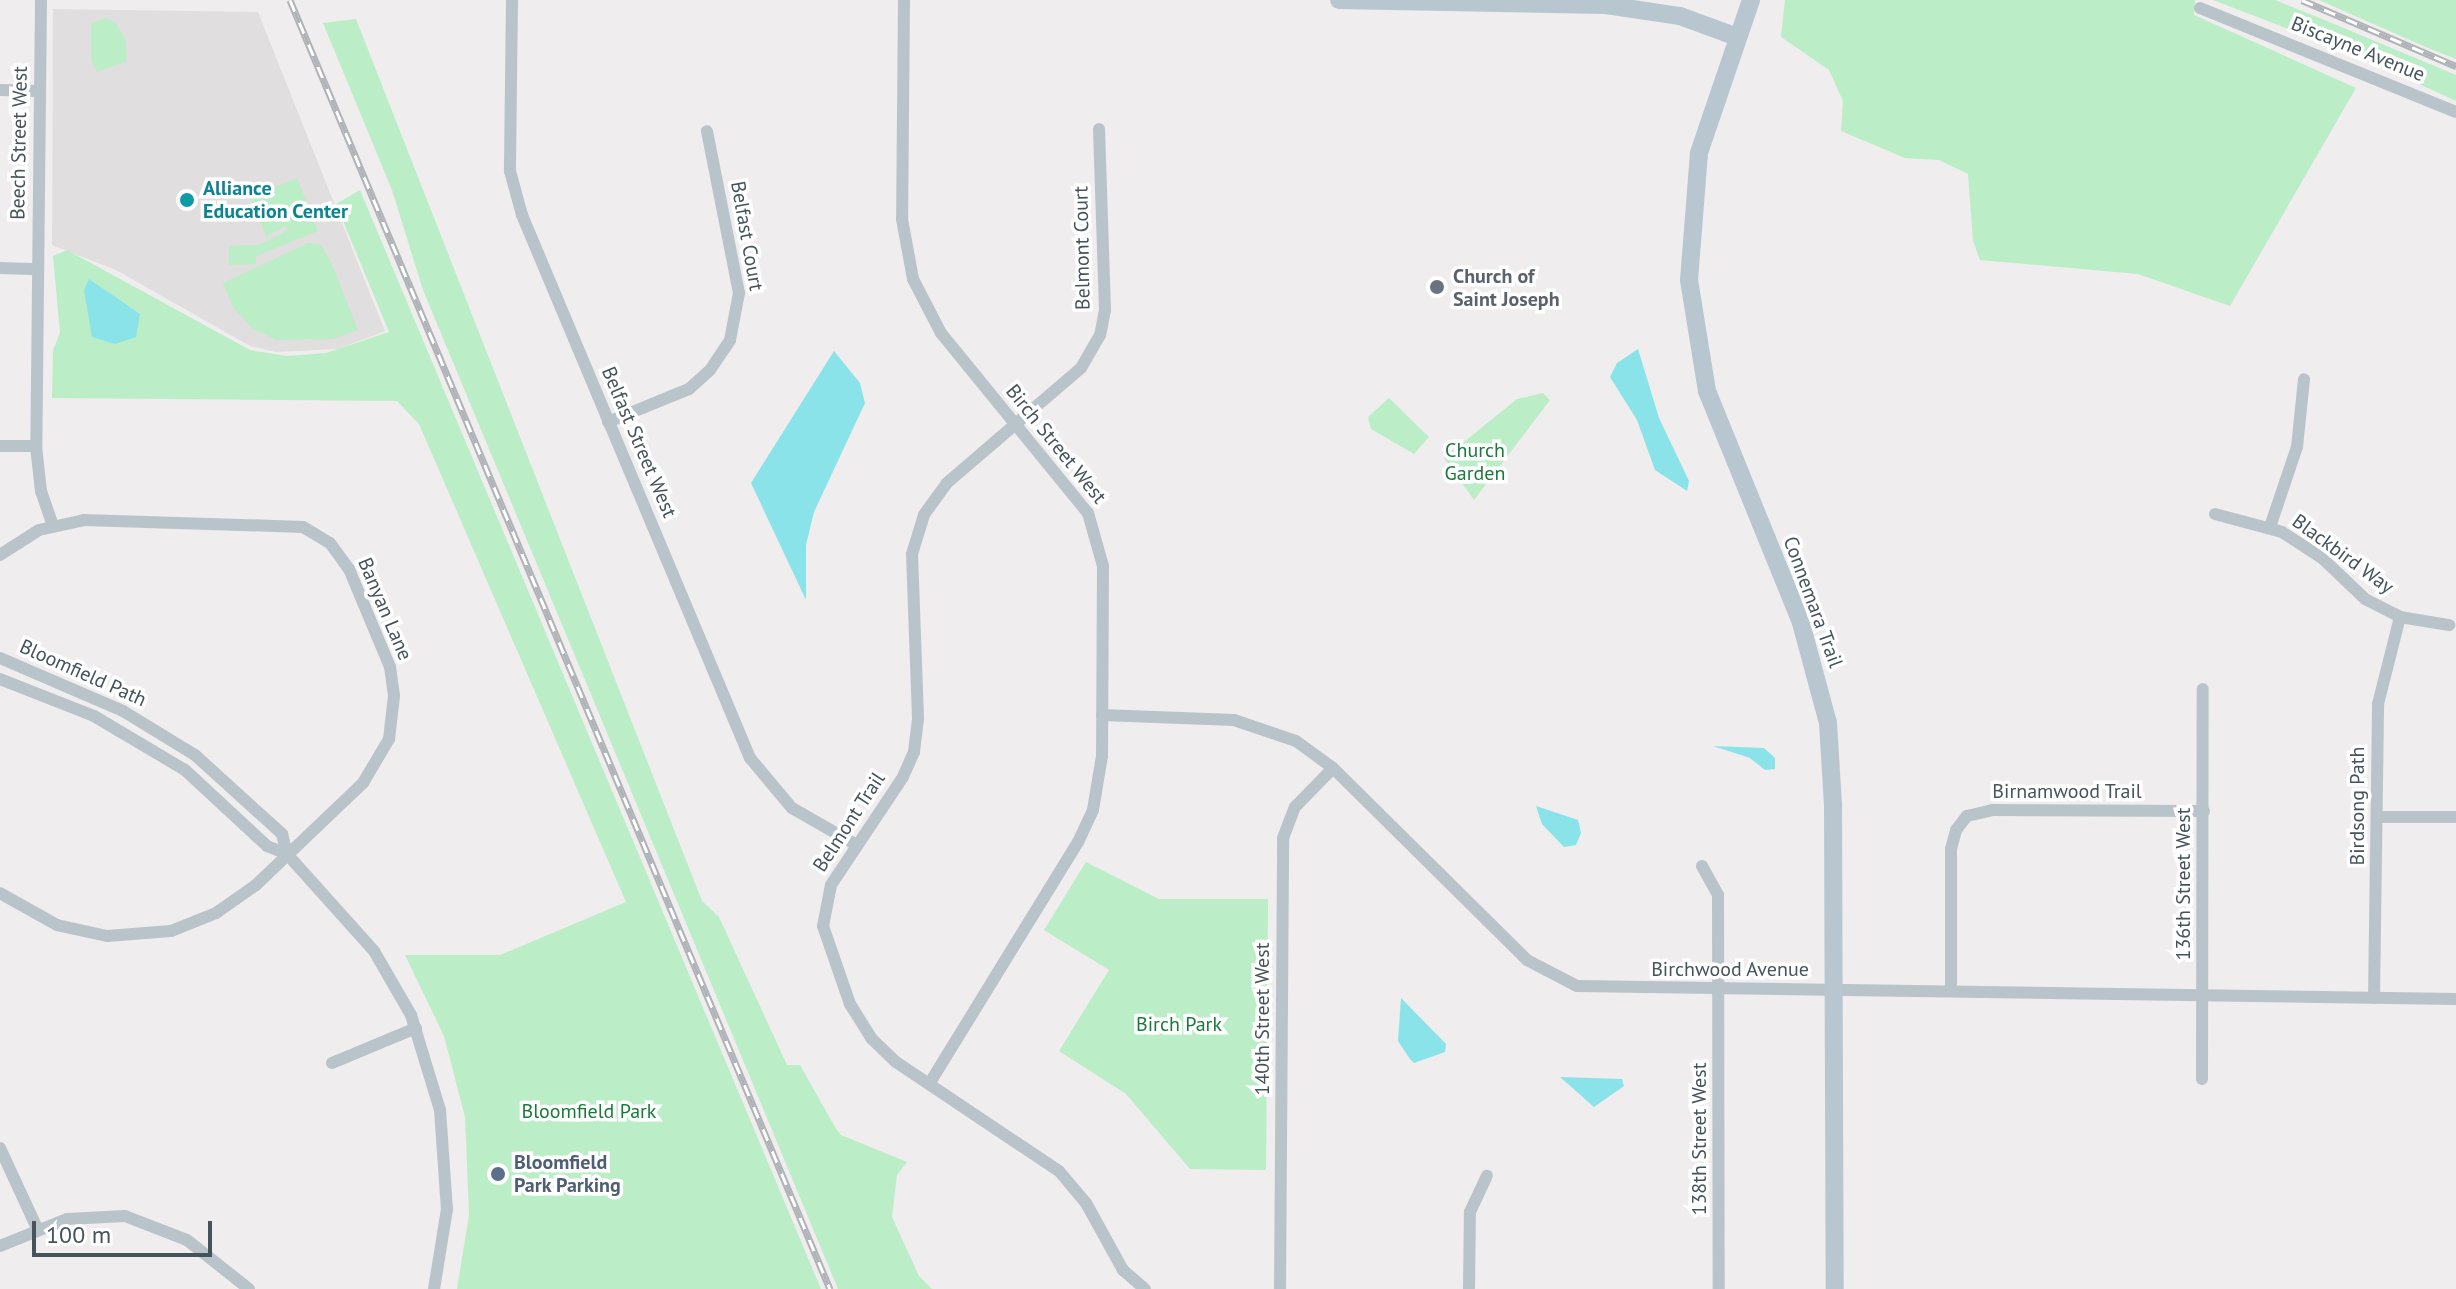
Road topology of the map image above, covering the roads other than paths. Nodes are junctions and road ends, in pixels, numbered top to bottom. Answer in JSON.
{"nodes":[{"id":1,"x":41,"y":0,"type":"edge"},
{"id":2,"x":512,"y":0,"type":"edge"},
{"id":3,"x":904,"y":0,"type":"edge"},
{"id":4,"x":1339,"y":0,"type":"edge"},
{"id":5,"x":1426,"y":0,"type":"edge"},
{"id":6,"x":1751,"y":0,"type":"edge"},
{"id":7,"x":2200,"y":8,"type":"dead end"},
{"id":8,"x":1737,"y":37,"type":"junction"},
{"id":9,"x":0,"y":90,"type":"edge"},
{"id":10,"x":40,"y":91,"type":"junction"},
{"id":11,"x":2456,"y":112,"type":"edge"},
{"id":12,"x":1099,"y":129,"type":"dead end"},
{"id":13,"x":707,"y":131,"type":"dead end"},
{"id":14,"x":0,"y":268,"type":"edge"},
{"id":15,"x":38,"y":269,"type":"junction"},
{"id":16,"x":2304,"y":379,"type":"dead end"},
{"id":17,"x":608,"y":422,"type":"junction"},
{"id":18,"x":1014,"y":424,"type":"junction"},
{"id":19,"x":0,"y":446,"type":"edge"},
{"id":20,"x":36,"y":446,"type":"junction"},
{"id":21,"x":2215,"y":514,"type":"dead end"},
{"id":22,"x":53,"y":525,"type":"junction"},
{"id":23,"x":2270,"y":527,"type":"junction"},
{"id":24,"x":0,"y":555,"type":"edge"},
{"id":25,"x":2400,"y":617,"type":"junction"},
{"id":26,"x":2449,"y":625,"type":"dead end"},
{"id":27,"x":0,"y":658,"type":"edge"},
{"id":28,"x":0,"y":679,"type":"edge"},
{"id":29,"x":2203,"y":689,"type":"dead end"},
{"id":30,"x":1102,"y":715,"type":"junction"},
{"id":31,"x":1333,"y":768,"type":"junction"},
{"id":32,"x":2204,"y":811,"type":"junction"},
{"id":33,"x":2377,"y":817,"type":"junction"},
{"id":34,"x":2456,"y":817,"type":"edge"},
{"id":35,"x":855,"y":844,"type":"junction"},
{"id":36,"x":287,"y":854,"type":"junction"},
{"id":37,"x":1702,"y":866,"type":"dead end"},
{"id":38,"x":0,"y":893,"type":"edge"},
{"id":39,"x":1719,"y":988,"type":"junction"},
{"id":40,"x":1835,"y":989,"type":"junction"},
{"id":41,"x":1951,"y":991,"type":"junction"},
{"id":42,"x":2203,"y":992,"type":"junction"},
{"id":43,"x":2374,"y":998,"type":"junction"},
{"id":44,"x":2456,"y":999,"type":"edge"},
{"id":45,"x":416,"y":1028,"type":"junction"},
{"id":46,"x":332,"y":1063,"type":"dead end"},
{"id":47,"x":2202,"y":1079,"type":"dead end"},
{"id":48,"x":930,"y":1083,"type":"junction"},
{"id":49,"x":0,"y":1148,"type":"edge"},
{"id":50,"x":1487,"y":1176,"type":"dead end"},
{"id":51,"x":37,"y":1228,"type":"junction"},
{"id":52,"x":0,"y":1246,"type":"edge"},
{"id":53,"x":249,"y":1289,"type":"edge"},
{"id":54,"x":434,"y":1289,"type":"edge"},
{"id":55,"x":1145,"y":1289,"type":"edge"},
{"id":56,"x":1280,"y":1289,"type":"edge"},
{"id":57,"x":1469,"y":1289,"type":"edge"},
{"id":58,"x":1719,"y":1289,"type":"edge"},
{"id":59,"x":1835,"y":1289,"type":"edge"}],
"edges":[{"from":1,"to":10,"type":"street","name":"Beech Street West"},
{"from":2,"to":17,"type":"street","name":"Belfast Street West"},
{"from":3,"to":18,"type":"street","name":"Birch Street West"},
{"from":4,"to":5,"type":"street"},
{"from":5,"to":8,"type":"street"},
{"from":6,"to":8,"type":"street","name":"Connemara Trail"},
{"from":7,"to":11,"type":"street","name":"Biscayne Avenue"},
{"from":8,"to":40,"type":"street","name":"Connemara Trail"},
{"from":9,"to":10,"type":"street"},
{"from":10,"to":15,"type":"street","name":"Beech Street West"},
{"from":12,"to":18,"type":"street","name":"Belmont Court"},
{"from":13,"to":17,"type":"street","name":"Belfast Court"},
{"from":14,"to":15,"type":"street"},
{"from":15,"to":20,"type":"street","name":"Beech Street West"},
{"from":16,"to":23,"type":"street"},
{"from":17,"to":35,"type":"street","name":"Belfast Street West"},
{"from":18,"to":30,"type":"street","name":"Birch Street West"},
{"from":18,"to":35,"type":"street","name":"Belmont Trail"},
{"from":19,"to":20,"type":"street"},
{"from":20,"to":22,"type":"street","name":"Beech Street West"},
{"from":21,"to":23,"type":"street","name":"Blackbird Way"},
{"from":22,"to":24,"type":"street","name":"Banyan Lane"},
{"from":22,"to":36,"type":"street","name":"Banyan Lane"},
{"from":23,"to":25,"type":"street","name":"Blackbird Way"},
{"from":25,"to":26,"type":"street","name":"Blackbird Way"},
{"from":25,"to":33,"type":"street","name":"Birdsong Path"},
{"from":27,"to":36,"type":"street","name":"Bloomfield Path"},
{"from":28,"to":36,"type":"street","name":"Bloomfield Path"},
{"from":29,"to":32,"type":"street","name":"136th Street West"},
{"from":30,"to":31,"type":"street","name":"Birchwood Avenue"},
{"from":30,"to":48,"type":"street","name":"Birch Street West"},
{"from":31,"to":39,"type":"street","name":"Birchwood Avenue"},
{"from":31,"to":56,"type":"street","name":"140th Street West"},
{"from":32,"to":41,"type":"street","name":"Birnamwood Trail"},
{"from":32,"to":42,"type":"street","name":"136th Street West"},
{"from":33,"to":34,"type":"street"},
{"from":33,"to":43,"type":"street","name":"Birdsong Path"},
{"from":35,"to":48,"type":"street","name":"Belmont Trail"},
{"from":36,"to":38,"type":"street","name":"Banyan Lane"},
{"from":36,"to":45,"type":"street","name":"Bloomfield Path"},
{"from":37,"to":39,"type":"street","name":"138th Street West"},
{"from":39,"to":40,"type":"street","name":"Birchwood Avenue"},
{"from":39,"to":58,"type":"street","name":"138th Street West"},
{"from":40,"to":41,"type":"street","name":"Birchwood Avenue"},
{"from":40,"to":59,"type":"street","name":"Connemara Trail"},
{"from":41,"to":42,"type":"street","name":"Birchwood Avenue"},
{"from":42,"to":43,"type":"street","name":"Birchwood Avenue"},
{"from":42,"to":47,"type":"street","name":"136th Street West"},
{"from":43,"to":44,"type":"street","name":"Birchwood Avenue"},
{"from":45,"to":46,"type":"street"},
{"from":45,"to":54,"type":"street","name":"Bloomfield Path"},
{"from":48,"to":55,"type":"street","name":"Belmont Trail"},
{"from":49,"to":51,"type":"street"},
{"from":50,"to":57,"type":"street"},
{"from":51,"to":52,"type":"street"},
{"from":51,"to":53,"type":"street"}]}
